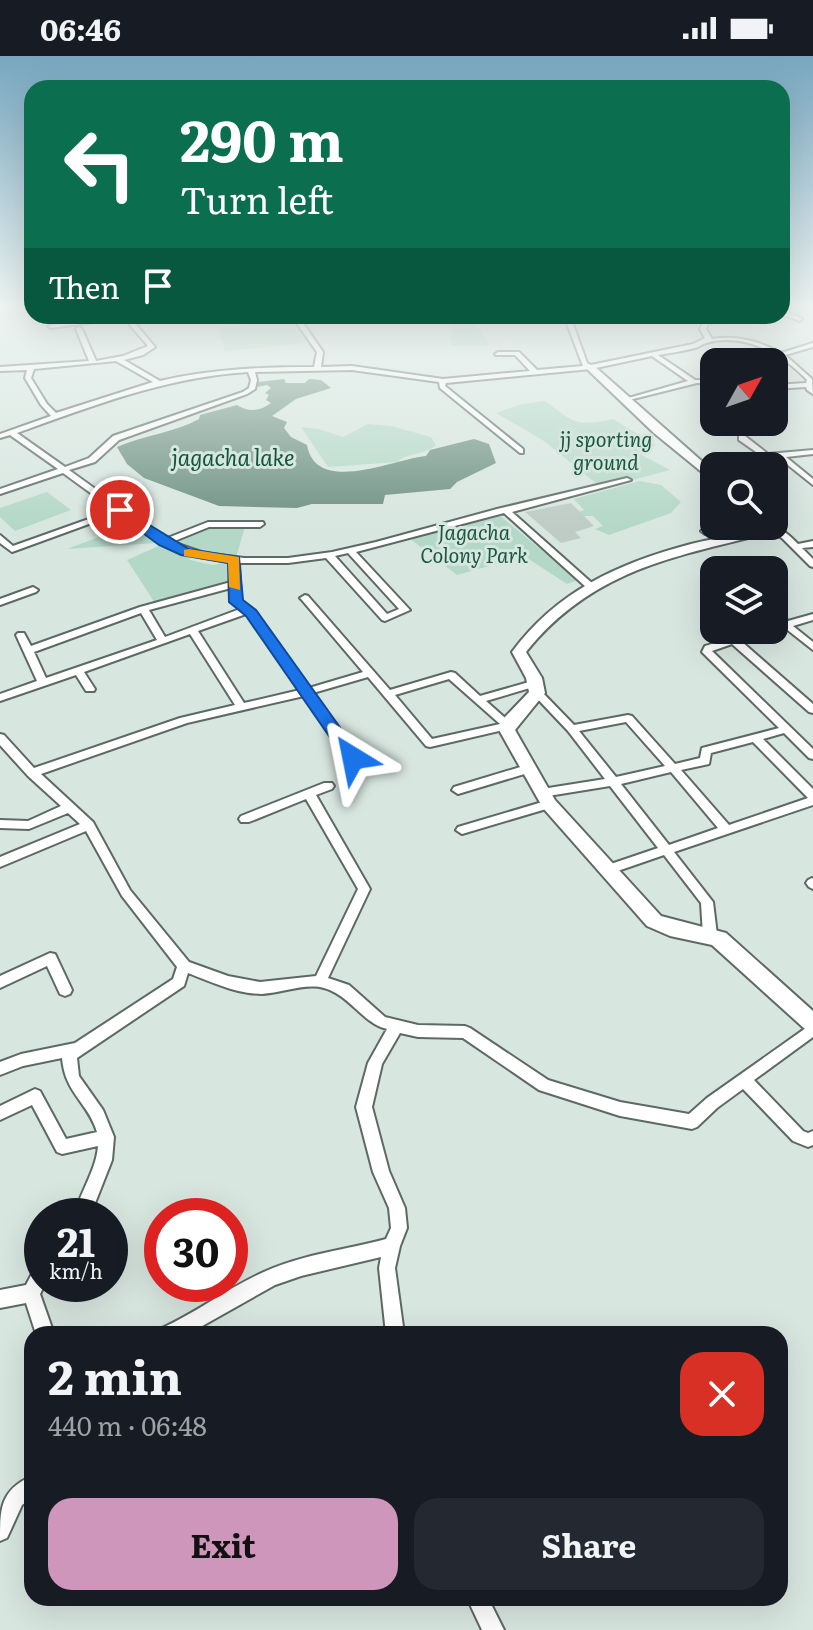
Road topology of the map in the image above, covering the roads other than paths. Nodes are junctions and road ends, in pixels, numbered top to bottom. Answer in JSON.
{"nodes":[{"id":1,"x":29,"y":379,"type":"edge"},
{"id":2,"x":153,"y":379,"type":"edge"},
{"id":3,"x":179,"y":379,"type":"edge"},
{"id":4,"x":254,"y":379,"type":"edge"},
{"id":5,"x":432,"y":379,"type":"edge"},
{"id":6,"x":461,"y":379,"type":"edge"},
{"id":7,"x":605,"y":379,"type":"edge"},
{"id":8,"x":690,"y":379,"type":"edge"},
{"id":9,"x":443,"y":381,"type":"junction"},
{"id":10,"x":700,"y":381,"type":"edge"},
{"id":11,"x":694,"y":382,"type":"junction"},
{"id":12,"x":159,"y":383,"type":"junction"},
{"id":13,"x":788,"y":387,"type":"edge"},
{"id":14,"x":811,"y":388,"type":"edge"},
{"id":15,"x":627,"y":400,"type":"junction"},
{"id":16,"x":56,"y":417,"type":"junction"},
{"id":17,"x":11,"y":432,"type":"junction"},
{"id":18,"x":0,"y":436,"type":"edge"},
{"id":19,"x":742,"y":438,"type":"dead end"},
{"id":20,"x":520,"y":451,"type":"dead end"},
{"id":21,"x":761,"y":452,"type":"edge"},
{"id":22,"x":813,"y":452,"type":"edge"},
{"id":23,"x":788,"y":454,"type":"edge"},
{"id":24,"x":788,"y":462,"type":"edge"},
{"id":25,"x":700,"y":466,"type":"edge"},
{"id":26,"x":62,"y":470,"type":"junction"},
{"id":27,"x":627,"y":480,"type":"dead end"},
{"id":28,"x":813,"y":483,"type":"edge"},
{"id":29,"x":0,"y":492,"type":"edge"},
{"id":30,"x":120,"y":510,"type":"junction"},
{"id":31,"x":506,"y":511,"type":"junction"},
{"id":32,"x":260,"y":524,"type":"dead end"},
{"id":33,"x":0,"y":538,"type":"edge"},
{"id":34,"x":722,"y":540,"type":"edge"},
{"id":35,"x":787,"y":540,"type":"edge"},
{"id":36,"x":164,"y":542,"type":"junction"},
{"id":37,"x":813,"y":544,"type":"edge"},
{"id":38,"x":796,"y":547,"type":"junction"},
{"id":39,"x":350,"y":550,"type":"junction"},
{"id":40,"x":328,"y":554,"type":"junction"},
{"id":41,"x":234,"y":560,"type":"junction"},
{"id":42,"x":813,"y":564,"type":"edge"},
{"id":43,"x":235,"y":584,"type":"junction"},
{"id":44,"x":590,"y":586,"type":"junction"},
{"id":45,"x":33,"y":590,"type":"dead end"},
{"id":46,"x":305,"y":598,"type":"dead end"},
{"id":47,"x":0,"y":602,"type":"edge"},
{"id":48,"x":143,"y":609,"type":"junction"},
{"id":49,"x":247,"y":610,"type":"junction"},
{"id":50,"x":813,"y":617,"type":"edge"},
{"id":51,"x":788,"y":624,"type":"edge"},
{"id":52,"x":788,"y":627,"type":"edge"},
{"id":53,"x":193,"y":631,"type":"junction"},
{"id":54,"x":21,"y":635,"type":"dead end"},
{"id":55,"x":163,"y":641,"type":"junction"},
{"id":56,"x":719,"y":644,"type":"edge"},
{"id":57,"x":739,"y":644,"type":"edge"},
{"id":58,"x":813,"y":647,"type":"edge"},
{"id":59,"x":30,"y":650,"type":"junction"},
{"id":60,"x":78,"y":670,"type":"junction"},
{"id":61,"x":370,"y":673,"type":"junction"},
{"id":62,"x":43,"y":683,"type":"junction"},
{"id":63,"x":536,"y":688,"type":"junction"},
{"id":64,"x":90,"y":689,"type":"dead end"},
{"id":65,"x":306,"y":692,"type":"junction"},
{"id":66,"x":388,"y":694,"type":"junction"},
{"id":67,"x":0,"y":698,"type":"edge"},
{"id":68,"x":477,"y":700,"type":"junction"},
{"id":69,"x":241,"y":707,"type":"junction"},
{"id":70,"x":813,"y":710,"type":"edge"},
{"id":71,"x":508,"y":726,"type":"junction"},
{"id":72,"x":572,"y":729,"type":"junction"},
{"id":73,"x":788,"y":729,"type":"junction"},
{"id":74,"x":0,"y":738,"type":"edge"},
{"id":75,"x":755,"y":738,"type":"junction"},
{"id":76,"x":813,"y":755,"type":"edge"},
{"id":77,"x":353,"y":758,"type":"dead end"},
{"id":78,"x":673,"y":768,"type":"junction"},
{"id":79,"x":527,"y":769,"type":"junction"},
{"id":80,"x":32,"y":773,"type":"junction"},
{"id":81,"x":613,"y":782,"type":"junction"},
{"id":82,"x":328,"y":786,"type":"dead end"},
{"id":83,"x":458,"y":790,"type":"dead end"},
{"id":84,"x":309,"y":794,"type":"junction"},
{"id":85,"x":813,"y":798,"type":"edge"},
{"id":86,"x":545,"y":799,"type":"junction"},
{"id":87,"x":70,"y":807,"type":"junction"},
{"id":88,"x":245,"y":819,"type":"dead end"},
{"id":89,"x":0,"y":824,"type":"edge"},
{"id":90,"x":89,"y":825,"type":"junction"},
{"id":91,"x":726,"y":829,"type":"junction"},
{"id":92,"x":462,"y":830,"type":"dead end"},
{"id":93,"x":663,"y":849,"type":"junction"},
{"id":94,"x":0,"y":862,"type":"edge"},
{"id":95,"x":606,"y":870,"type":"junction"},
{"id":96,"x":710,"y":935,"type":"junction"},
{"id":97,"x":184,"y":966,"type":"junction"},
{"id":98,"x":320,"y":981,"type":"junction"},
{"id":99,"x":0,"y":982,"type":"edge"},
{"id":100,"x":65,"y":990,"type":"dead end"},
{"id":101,"x":396,"y":1026,"type":"junction"},
{"id":102,"x":813,"y":1026,"type":"edge"},
{"id":103,"x":75,"y":1049,"type":"junction"},
{"id":104,"x":0,"y":1069,"type":"edge"},
{"id":105,"x":744,"y":1080,"type":"junction"},
{"id":106,"x":0,"y":1113,"type":"edge"},
{"id":107,"x":106,"y":1137,"type":"junction"},
{"id":108,"x":813,"y":1138,"type":"edge"},
{"id":109,"x":87,"y":1198,"type":"edge"},
{"id":110,"x":392,"y":1246,"type":"junction"},
{"id":111,"x":24,"y":1294,"type":"edge"},
{"id":112,"x":0,"y":1299,"type":"edge"},
{"id":113,"x":34,"y":1302,"type":"edge"},
{"id":114,"x":42,"y":1326,"type":"edge"},
{"id":115,"x":190,"y":1326,"type":"edge"},
{"id":116,"x":394,"y":1326,"type":"edge"},
{"id":117,"x":24,"y":1492,"type":"edge"},
{"id":118,"x":0,"y":1531,"type":"edge"},
{"id":119,"x":481,"y":1606,"type":"edge"},
{"id":120,"x":493,"y":1630,"type":"edge"}],
"edges":[{"from":1,"to":16,"type":"street"},
{"from":2,"to":12,"type":"street"},
{"from":3,"to":12,"type":"street"},
{"from":4,"to":26,"type":"street"},
{"from":5,"to":9,"type":"street"},
{"from":6,"to":9,"type":"street"},
{"from":7,"to":15,"type":"main road"},
{"from":8,"to":11,"type":"street"},
{"from":9,"to":20,"type":"street"},
{"from":10,"to":11,"type":"street"},
{"from":11,"to":15,"type":"street"},
{"from":12,"to":16,"type":"street"},
{"from":13,"to":14,"type":"street"},
{"from":15,"to":25,"type":"main road"},
{"from":16,"to":17,"type":"street"},
{"from":17,"to":18,"type":"street"},
{"from":17,"to":26,"type":"street"},
{"from":19,"to":21,"type":"street"},
{"from":22,"to":23,"type":"street"},
{"from":24,"to":28,"type":"street"},
{"from":26,"to":29,"type":"street"},
{"from":26,"to":30,"type":"street"},
{"from":27,"to":31,"type":"street"},
{"from":30,"to":33,"type":"street"},
{"from":30,"to":36,"type":"street"},
{"from":31,"to":39,"type":"street"},
{"from":31,"to":44,"type":"street"},
{"from":32,"to":36,"type":"street"},
{"from":34,"to":44,"type":"main road"},
{"from":35,"to":38,"type":"street"},
{"from":36,"to":41,"type":"street"},
{"from":37,"to":38,"type":"street"},
{"from":38,"to":42,"type":"street"},
{"from":39,"to":40,"type":"street"},
{"from":39,"to":40,"type":"street"},
{"from":40,"to":41,"type":"street"},
{"from":41,"to":43,"type":"street"},
{"from":43,"to":48,"type":"street"},
{"from":43,"to":49,"type":"street"},
{"from":44,"to":63,"type":"main road"},
{"from":45,"to":47,"type":"street"},
{"from":46,"to":61,"type":"street"},
{"from":48,"to":55,"type":"street"},
{"from":48,"to":59,"type":"street"},
{"from":49,"to":53,"type":"street"},
{"from":49,"to":65,"type":"street"},
{"from":50,"to":51,"type":"street"},
{"from":52,"to":58,"type":"street"},
{"from":53,"to":55,"type":"street"},
{"from":53,"to":69,"type":"street"},
{"from":54,"to":59,"type":"street"},
{"from":55,"to":60,"type":"street"},
{"from":56,"to":73,"type":"street"},
{"from":57,"to":70,"type":"street"},
{"from":59,"to":62,"type":"street"},
{"from":60,"to":62,"type":"street"},
{"from":60,"to":64,"type":"street"},
{"from":61,"to":65,"type":"street"},
{"from":61,"to":66,"type":"street"},
{"from":62,"to":67,"type":"street"},
{"from":63,"to":68,"type":"street"},
{"from":63,"to":71,"type":"main road"},
{"from":63,"to":72,"type":"street"},
{"from":65,"to":69,"type":"street"},
{"from":65,"to":77,"type":"street"},
{"from":66,"to":68,"type":"street"},
{"from":66,"to":71,"type":"street"},
{"from":68,"to":71,"type":"street"},
{"from":69,"to":80,"type":"street"},
{"from":71,"to":79,"type":"main road"},
{"from":72,"to":78,"type":"street"},
{"from":72,"to":81,"type":"street"},
{"from":73,"to":75,"type":"street"},
{"from":73,"to":76,"type":"street"},
{"from":74,"to":80,"type":"street"},
{"from":75,"to":78,"type":"street"},
{"from":75,"to":85,"type":"street"},
{"from":78,"to":81,"type":"street"},
{"from":78,"to":91,"type":"street"},
{"from":79,"to":83,"type":"street"},
{"from":79,"to":86,"type":"main road"},
{"from":80,"to":87,"type":"street"},
{"from":81,"to":86,"type":"street"},
{"from":81,"to":93,"type":"street"},
{"from":82,"to":84,"type":"street"},
{"from":84,"to":88,"type":"street"},
{"from":84,"to":98,"type":"street"},
{"from":85,"to":91,"type":"street"},
{"from":86,"to":92,"type":"street"},
{"from":86,"to":95,"type":"main road"},
{"from":87,"to":89,"type":"street"},
{"from":87,"to":90,"type":"street"},
{"from":90,"to":94,"type":"street"},
{"from":90,"to":97,"type":"street"},
{"from":91,"to":93,"type":"street"},
{"from":93,"to":95,"type":"street"},
{"from":93,"to":96,"type":"street"},
{"from":95,"to":96,"type":"main road"},
{"from":96,"to":102,"type":"main road"},
{"from":97,"to":98,"type":"street"},
{"from":97,"to":103,"type":"street"},
{"from":98,"to":101,"type":"street"},
{"from":99,"to":100,"type":"street"},
{"from":101,"to":105,"type":"street"},
{"from":101,"to":110,"type":"street"},
{"from":102,"to":105,"type":"street"},
{"from":103,"to":104,"type":"street"},
{"from":103,"to":107,"type":"street"},
{"from":105,"to":108,"type":"street"},
{"from":106,"to":107,"type":"street"},
{"from":107,"to":109,"type":"street"},
{"from":110,"to":115,"type":"street"},
{"from":110,"to":116,"type":"street"},
{"from":111,"to":112,"type":"street"},
{"from":113,"to":114,"type":"street"},
{"from":117,"to":118,"type":"street"},
{"from":119,"to":120,"type":"street"}]}
